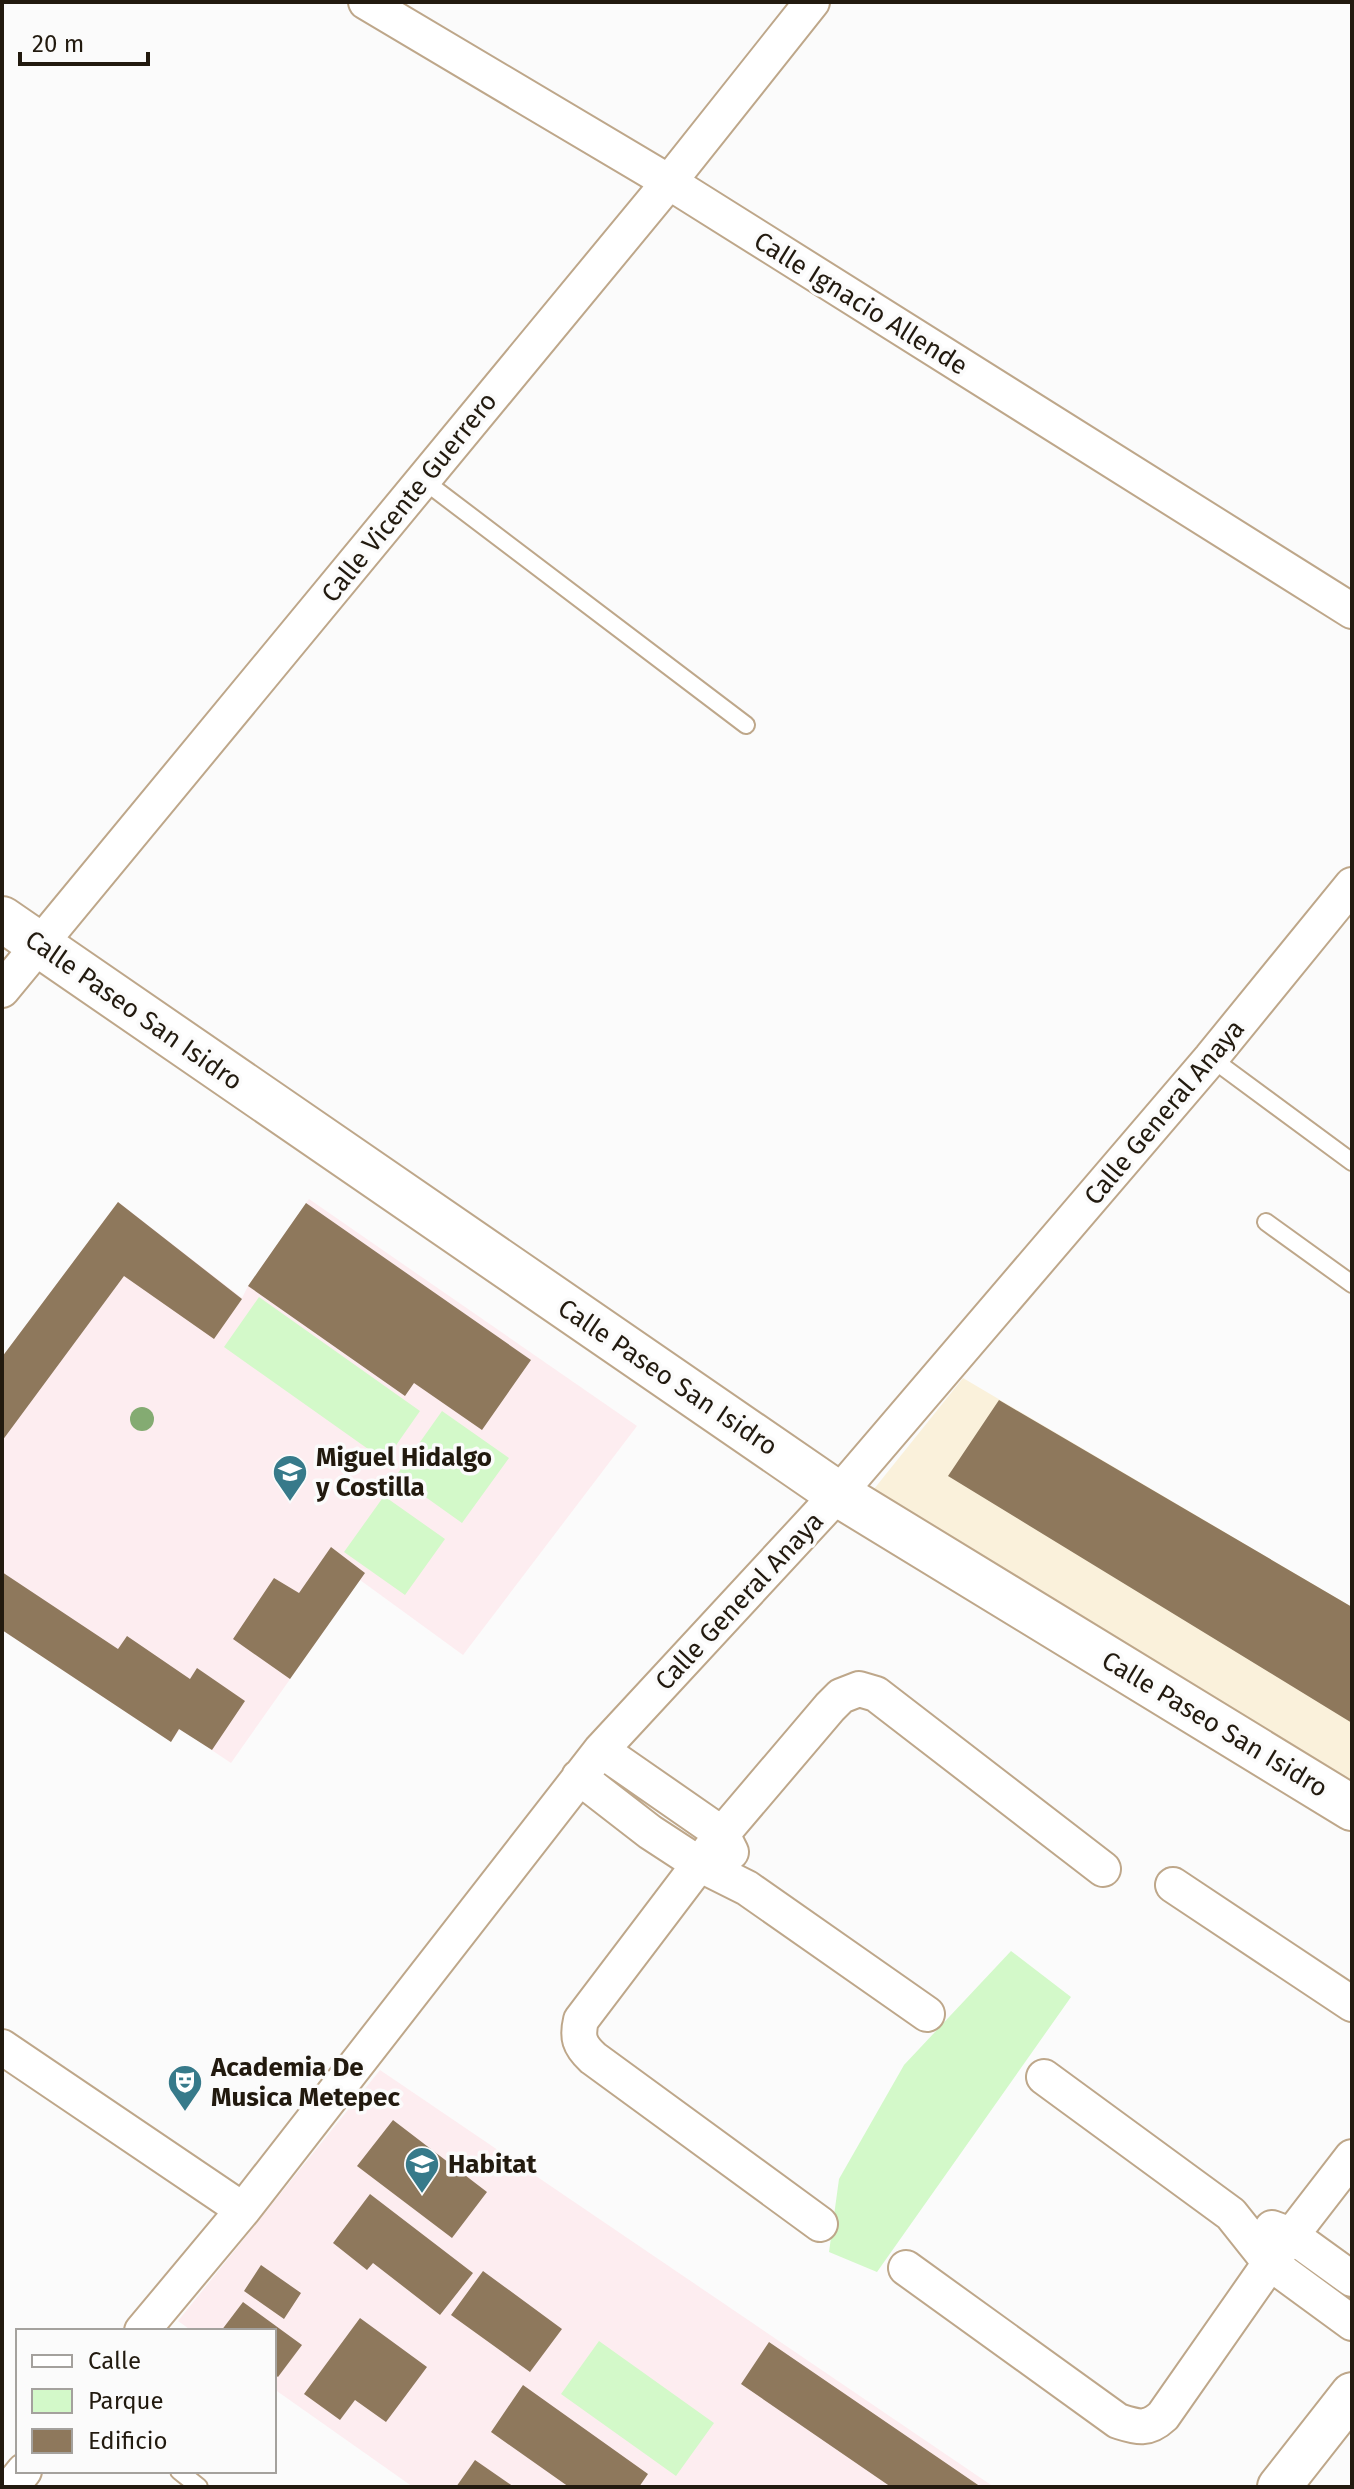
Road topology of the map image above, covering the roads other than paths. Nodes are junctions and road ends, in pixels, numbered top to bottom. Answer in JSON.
{"nodes":[{"id":1,"x":366,"y":2,"type":"edge"},
{"id":2,"x":812,"y":2,"type":"edge"},
{"id":3,"x":669,"y":182,"type":"junction"},
{"id":4,"x":423,"y":480,"type":"junction"},
{"id":5,"x":1352,"y":611,"type":"edge"},
{"id":6,"x":746,"y":725,"type":"dead end"},
{"id":7,"x":1352,"y":885,"type":"edge"},
{"id":8,"x":2,"y":919,"type":"edge"},
{"id":9,"x":40,"y":945,"type":"junction"},
{"id":10,"x":2,"y":990,"type":"edge"},
{"id":11,"x":1211,"y":1058,"type":"junction"},
{"id":12,"x":1352,"y":1162,"type":"edge"},
{"id":13,"x":1266,"y":1222,"type":"dead end"},
{"id":14,"x":1352,"y":1284,"type":"edge"},
{"id":15,"x":838,"y":1494,"type":"junction"},
{"id":16,"x":601,"y":1750,"type":"junction"},
{"id":17,"x":579,"y":1777,"type":"junction"},
{"id":18,"x":1352,"y":1808,"type":"edge"},
{"id":19,"x":722,"y":1834,"type":"junction"},
{"id":20,"x":699,"y":1864,"type":"junction"},
{"id":21,"x":1103,"y":1869,"type":"dead end"},
{"id":22,"x":1173,"y":1885,"type":"dead end"},
{"id":23,"x":747,"y":1888,"type":"junction"},
{"id":24,"x":1352,"y":2004,"type":"edge"},
{"id":25,"x":927,"y":2014,"type":"dead end"},
{"id":26,"x":2,"y":2047,"type":"edge"},
{"id":27,"x":1044,"y":2077,"type":"dead end"},
{"id":28,"x":1352,"y":2157,"type":"edge"},
{"id":29,"x":243,"y":2210,"type":"junction"},
{"id":30,"x":1231,"y":2214,"type":"junction"},
{"id":31,"x":820,"y":2224,"type":"dead end"},
{"id":32,"x":1291,"y":2235,"type":"junction"},
{"id":33,"x":1270,"y":2263,"type":"junction"},
{"id":34,"x":906,"y":2268,"type":"dead end"},
{"id":35,"x":1352,"y":2279,"type":"edge"},
{"id":36,"x":1352,"y":2323,"type":"edge"},
{"id":37,"x":144,"y":2329,"type":"edge"},
{"id":38,"x":1352,"y":2394,"type":"edge"},
{"id":39,"x":182,"y":2473,"type":"edge"},
{"id":40,"x":199,"y":2487,"type":"edge"},
{"id":41,"x":1279,"y":2487,"type":"edge"}],
"edges":[{"from":1,"to":3,"type":"street","name":"Calle Ignacio Allende"},
{"from":2,"to":3,"type":"street","name":"Calle Vicente Guerrero"},
{"from":3,"to":4,"type":"street","name":"Calle Vicente Guerrero"},
{"from":3,"to":5,"type":"street","name":"Calle Ignacio Allende"},
{"from":4,"to":6,"type":"lane"},
{"from":4,"to":9,"type":"street","name":"Calle Vicente Guerrero"},
{"from":7,"to":11,"type":"street","name":"Calle General Anaya"},
{"from":8,"to":9,"type":"main road","name":"Calle Paseo San Isidro"},
{"from":9,"to":10,"type":"street","name":"Calle Vicente Guerrero"},
{"from":9,"to":15,"type":"main road","name":"Calle Paseo San Isidro"},
{"from":11,"to":12,"type":"lane"},
{"from":11,"to":15,"type":"street","name":"Calle General Anaya"},
{"from":13,"to":14,"type":"lane"},
{"from":15,"to":16,"type":"street","name":"Calle General Anaya"},
{"from":15,"to":18,"type":"main road","name":"Calle Paseo San Isidro"},
{"from":16,"to":17,"type":"street","name":"Calle General Anaya"},
{"from":16,"to":19,"type":"street"},
{"from":17,"to":20,"type":"street"},
{"from":17,"to":29,"type":"street","name":"Calle General Anaya"},
{"from":19,"to":20,"type":"street"},
{"from":19,"to":21,"type":"street"},
{"from":19,"to":23,"type":"street"},
{"from":20,"to":23,"type":"street"},
{"from":20,"to":31,"type":"street"},
{"from":22,"to":24,"type":"street"},
{"from":23,"to":25,"type":"street"},
{"from":26,"to":29,"type":"street"},
{"from":27,"to":30,"type":"street"},
{"from":28,"to":32,"type":"street"},
{"from":29,"to":37,"type":"street","name":"Calle General Anaya"},
{"from":30,"to":32,"type":"street"},
{"from":30,"to":33,"type":"street"},
{"from":32,"to":33,"type":"street"},
{"from":32,"to":35,"type":"street"},
{"from":33,"to":34,"type":"street"},
{"from":33,"to":36,"type":"street"},
{"from":38,"to":41,"type":"street"},
{"from":39,"to":40,"type":"lane"}]}
